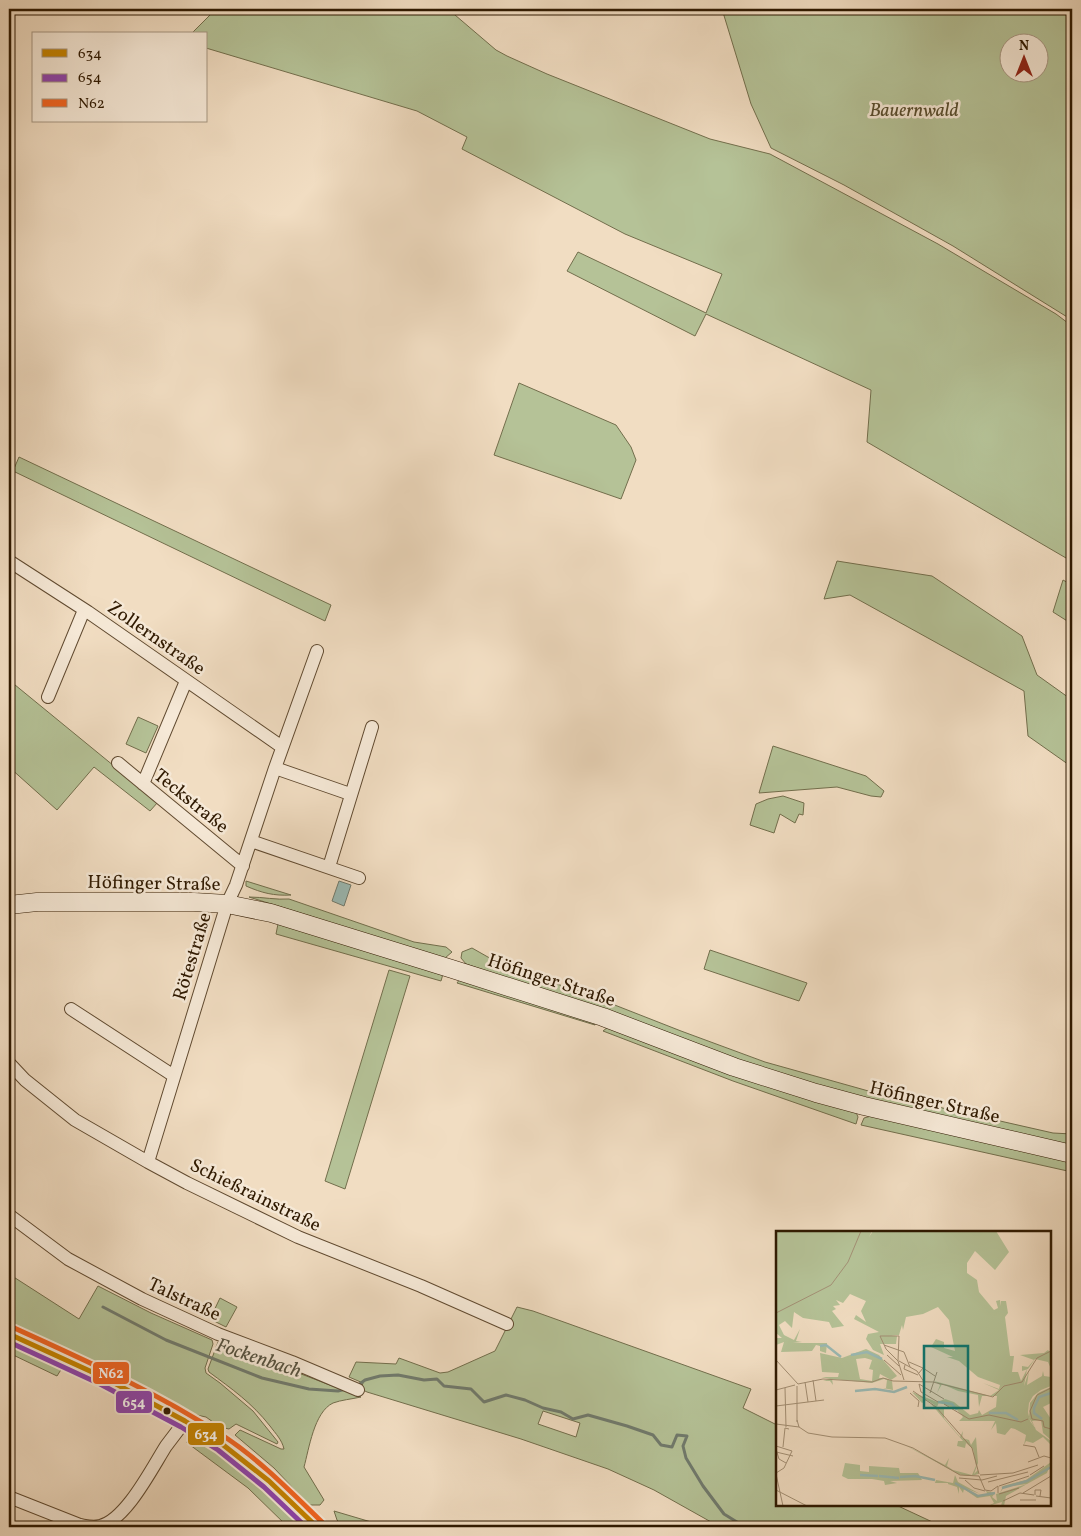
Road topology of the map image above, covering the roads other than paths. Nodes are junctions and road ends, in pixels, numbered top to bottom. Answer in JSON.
{"nodes":[{"id":1,"x":9,"y":561,"type":"edge"},
{"id":2,"x":84,"y":610,"type":"junction"},
{"id":3,"x":318,"y":651,"type":"dead end"},
{"id":4,"x":186,"y":680,"type":"junction"},
{"id":5,"x":48,"y":697,"type":"dead end"},
{"id":6,"x":372,"y":727,"type":"dead end"},
{"id":7,"x":282,"y":747,"type":"junction"},
{"id":8,"x":118,"y":763,"type":"dead end"},
{"id":9,"x":275,"y":768,"type":"junction"},
{"id":10,"x":143,"y":784,"type":"junction"},
{"id":11,"x":350,"y":794,"type":"junction"},
{"id":12,"x":251,"y":841,"type":"junction"},
{"id":13,"x":243,"y":866,"type":"junction"},
{"id":14,"x":329,"y":867,"type":"junction"},
{"id":15,"x":359,"y":878,"type":"dead end"},
{"id":16,"x":227,"y":904,"type":"junction"},
{"id":17,"x":9,"y":905,"type":"edge"},
{"id":18,"x":71,"y":1009,"type":"dead end"},
{"id":19,"x":9,"y":1064,"type":"edge"},
{"id":20,"x":174,"y":1076,"type":"junction"},
{"id":21,"x":1072,"y":1154,"type":"edge"},
{"id":22,"x":148,"y":1162,"type":"junction"},
{"id":23,"x":9,"y":1215,"type":"edge"},
{"id":24,"x":507,"y":1324,"type":"dead end"},
{"id":25,"x":9,"y":1334,"type":"edge"},
{"id":26,"x":358,"y":1390,"type":"dead end"},
{"id":27,"x":185,"y":1421,"type":"junction"},
{"id":28,"x":9,"y":1497,"type":"edge"},
{"id":29,"x":100,"y":1527,"type":"edge"},
{"id":30,"x":317,"y":1527,"type":"edge"}],
"edges":[{"from":1,"to":2,"type":"street","name":"Zollernstraße"},
{"from":2,"to":4,"type":"street","name":"Zollernstraße"},
{"from":2,"to":5,"type":"street"},
{"from":3,"to":7,"type":"street","name":"Rötestraße"},
{"from":4,"to":7,"type":"street","name":"Zollernstraße"},
{"from":4,"to":10,"type":"street"},
{"from":6,"to":11,"type":"street"},
{"from":7,"to":9,"type":"street","name":"Rötestraße"},
{"from":8,"to":10,"type":"street","name":"Teckstraße"},
{"from":9,"to":11,"type":"street"},
{"from":9,"to":12,"type":"street","name":"Rötestraße"},
{"from":10,"to":13,"type":"street","name":"Teckstraße"},
{"from":11,"to":14,"type":"street"},
{"from":12,"to":13,"type":"street","name":"Rötestraße"},
{"from":12,"to":14,"type":"street"},
{"from":13,"to":16,"type":"street","name":"Rötestraße"},
{"from":14,"to":15,"type":"street"},
{"from":16,"to":17,"type":"street","name":"Höfinger Straße"},
{"from":16,"to":20,"type":"street","name":"Rötestraße"},
{"from":16,"to":21,"type":"street","name":"Höfinger Straße"},
{"from":18,"to":20,"type":"street"},
{"from":19,"to":22,"type":"street","name":"Schießrainstraße"},
{"from":20,"to":22,"type":"street","name":"Rötestraße"},
{"from":22,"to":24,"type":"street","name":"Schießrainstraße"},
{"from":23,"to":26,"type":"street","name":"Talstraße"},
{"from":25,"to":27,"type":"street"},
{"from":27,"to":29,"type":"street"},
{"from":27,"to":30,"type":"street"},
{"from":28,"to":29,"type":"street"}]}
